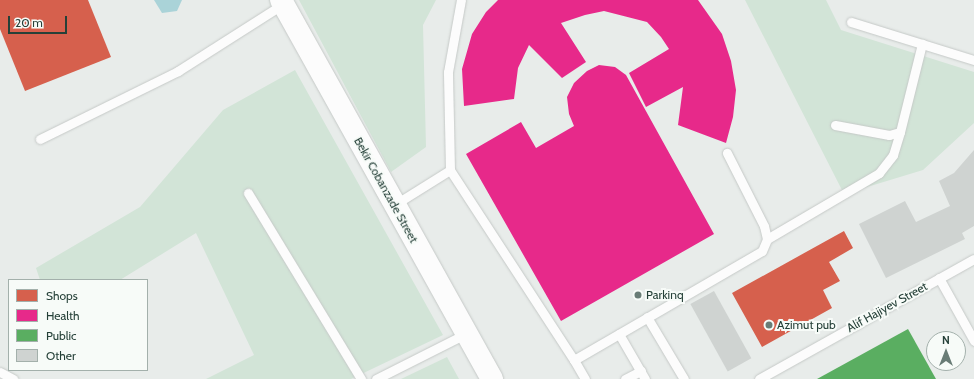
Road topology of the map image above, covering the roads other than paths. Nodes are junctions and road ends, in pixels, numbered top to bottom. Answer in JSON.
{"nodes":[{"id":1,"x":461,"y":0,"type":"edge"},
{"id":2,"x":282,"y":2,"type":"edge"},
{"id":3,"x":851,"y":22,"type":"dead end"},
{"id":4,"x":922,"y":44,"type":"junction"},
{"id":5,"x":974,"y":60,"type":"edge"},
{"id":6,"x":835,"y":125,"type":"dead end"},
{"id":7,"x":900,"y":132,"type":"junction"},
{"id":8,"x":40,"y":139,"type":"dead end"},
{"id":9,"x":727,"y":153,"type":"dead end"},
{"id":10,"x":450,"y":170,"type":"junction"},
{"id":11,"x":248,"y":194,"type":"dead end"},
{"id":12,"x":394,"y":205,"type":"junction"},
{"id":13,"x":767,"y":238,"type":"junction"},
{"id":14,"x":974,"y":259,"type":"edge"},
{"id":15,"x":939,"y":278,"type":"junction"},
{"id":16,"x":647,"y":318,"type":"junction"},
{"id":17,"x":465,"y":334,"type":"junction"},
{"id":18,"x":619,"y":334,"type":"junction"},
{"id":19,"x":974,"y":341,"type":"edge"},
{"id":20,"x":574,"y":360,"type":"junction"},
{"id":21,"x":0,"y":372,"type":"edge"},
{"id":22,"x":643,"y":375,"type":"edge"},
{"id":23,"x":13,"y":379,"type":"edge"},
{"id":24,"x":361,"y":379,"type":"edge"},
{"id":25,"x":376,"y":379,"type":"edge"},
{"id":26,"x":492,"y":379,"type":"edge"},
{"id":27,"x":586,"y":379,"type":"edge"},
{"id":28,"x":625,"y":379,"type":"edge"},
{"id":29,"x":684,"y":379,"type":"edge"},
{"id":30,"x":759,"y":379,"type":"edge"}],
"edges":[{"from":1,"to":10,"type":"lane"},
{"from":2,"to":8,"type":"lane"},
{"from":2,"to":12,"type":"street","name":"Bekir Cobanzade Street"},
{"from":3,"to":4,"type":"lane"},
{"from":4,"to":5,"type":"lane"},
{"from":4,"to":7,"type":"lane"},
{"from":6,"to":7,"type":"lane"},
{"from":7,"to":13,"type":"lane"},
{"from":9,"to":13,"type":"lane"},
{"from":10,"to":12,"type":"lane"},
{"from":10,"to":20,"type":"lane"},
{"from":11,"to":24,"type":"lane"},
{"from":12,"to":17,"type":"street","name":"Bekir Cobanzade Street"},
{"from":13,"to":16,"type":"lane"},
{"from":14,"to":15,"type":"lane","name":"Alif Hajiyev Street"},
{"from":15,"to":19,"type":"lane"},
{"from":15,"to":30,"type":"lane","name":"Alif Hajiyev Street"},
{"from":16,"to":18,"type":"lane"},
{"from":16,"to":29,"type":"lane"},
{"from":17,"to":25,"type":"lane"},
{"from":17,"to":26,"type":"street","name":"Bekir Cobanzade Street"},
{"from":18,"to":20,"type":"lane"},
{"from":18,"to":22,"type":"lane"},
{"from":20,"to":27,"type":"lane"},
{"from":21,"to":23,"type":"lane"},
{"from":22,"to":28,"type":"lane"}]}
